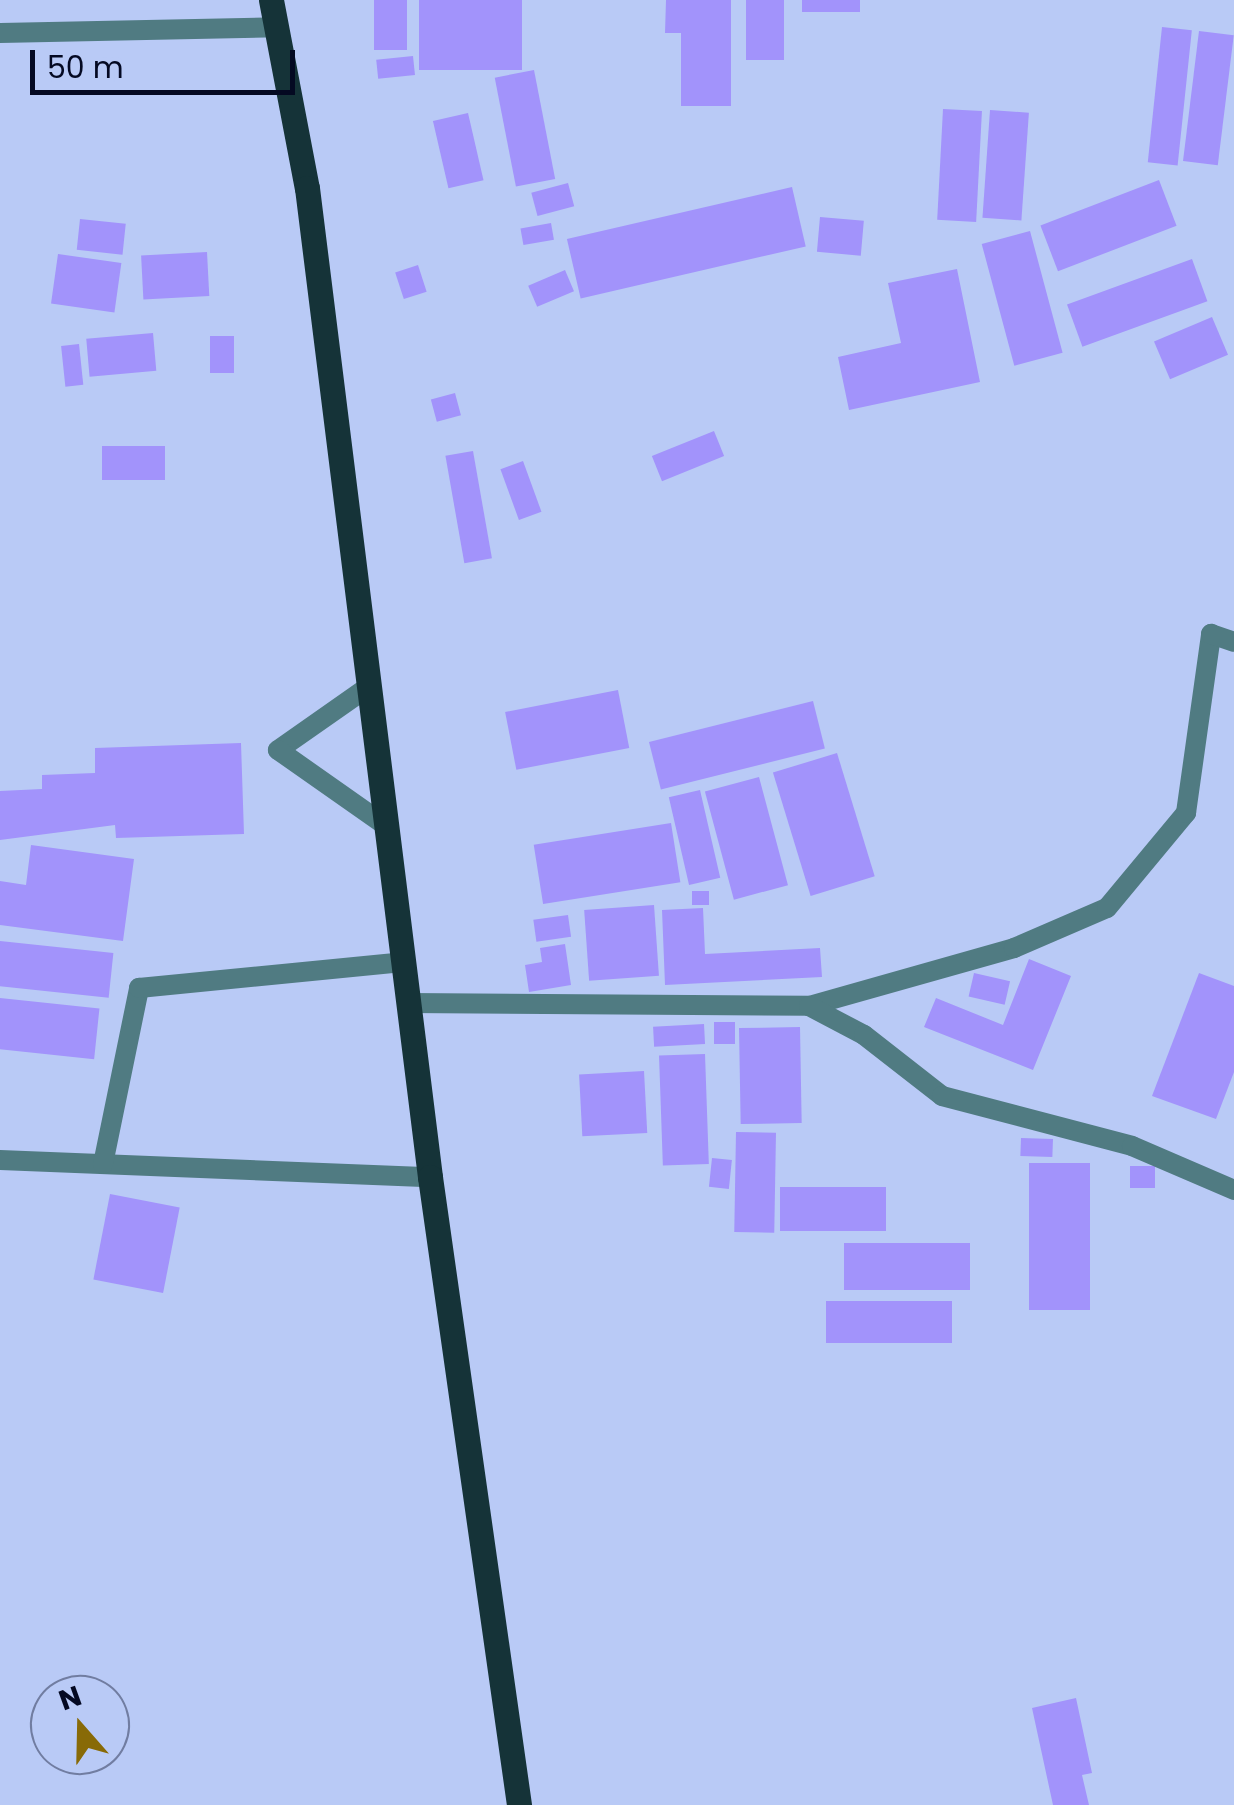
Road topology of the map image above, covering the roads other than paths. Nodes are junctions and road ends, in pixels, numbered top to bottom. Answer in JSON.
{"nodes":[{"id":1,"x":271,"y":0,"type":"edge"},
{"id":2,"x":276,"y":28,"type":"junction"},
{"id":3,"x":0,"y":33,"type":"edge"},
{"id":4,"x":1234,"y":642,"type":"edge"},
{"id":5,"x":368,"y":688,"type":"junction"},
{"id":6,"x":386,"y":826,"type":"junction"},
{"id":7,"x":403,"y":962,"type":"junction"},
{"id":8,"x":408,"y":1003,"type":"junction"},
{"id":9,"x":809,"y":1006,"type":"junction"},
{"id":10,"x":0,"y":1160,"type":"edge"},
{"id":11,"x":103,"y":1164,"type":"junction"},
{"id":12,"x":430,"y":1177,"type":"junction"},
{"id":13,"x":1234,"y":1190,"type":"edge"},
{"id":14,"x":519,"y":1805,"type":"edge"}],
"edges":[{"from":1,"to":2,"type":"main road"},
{"from":2,"to":3,"type":"street"},
{"from":2,"to":5,"type":"main road"},
{"from":4,"to":9,"type":"street"},
{"from":5,"to":6,"type":"main road"},
{"from":5,"to":6,"type":"street"},
{"from":6,"to":7,"type":"main road"},
{"from":7,"to":8,"type":"main road"},
{"from":7,"to":11,"type":"street"},
{"from":8,"to":9,"type":"street"},
{"from":8,"to":12,"type":"main road"},
{"from":9,"to":13,"type":"street"},
{"from":10,"to":11,"type":"street"},
{"from":11,"to":12,"type":"street"},
{"from":12,"to":14,"type":"main road"}]}
